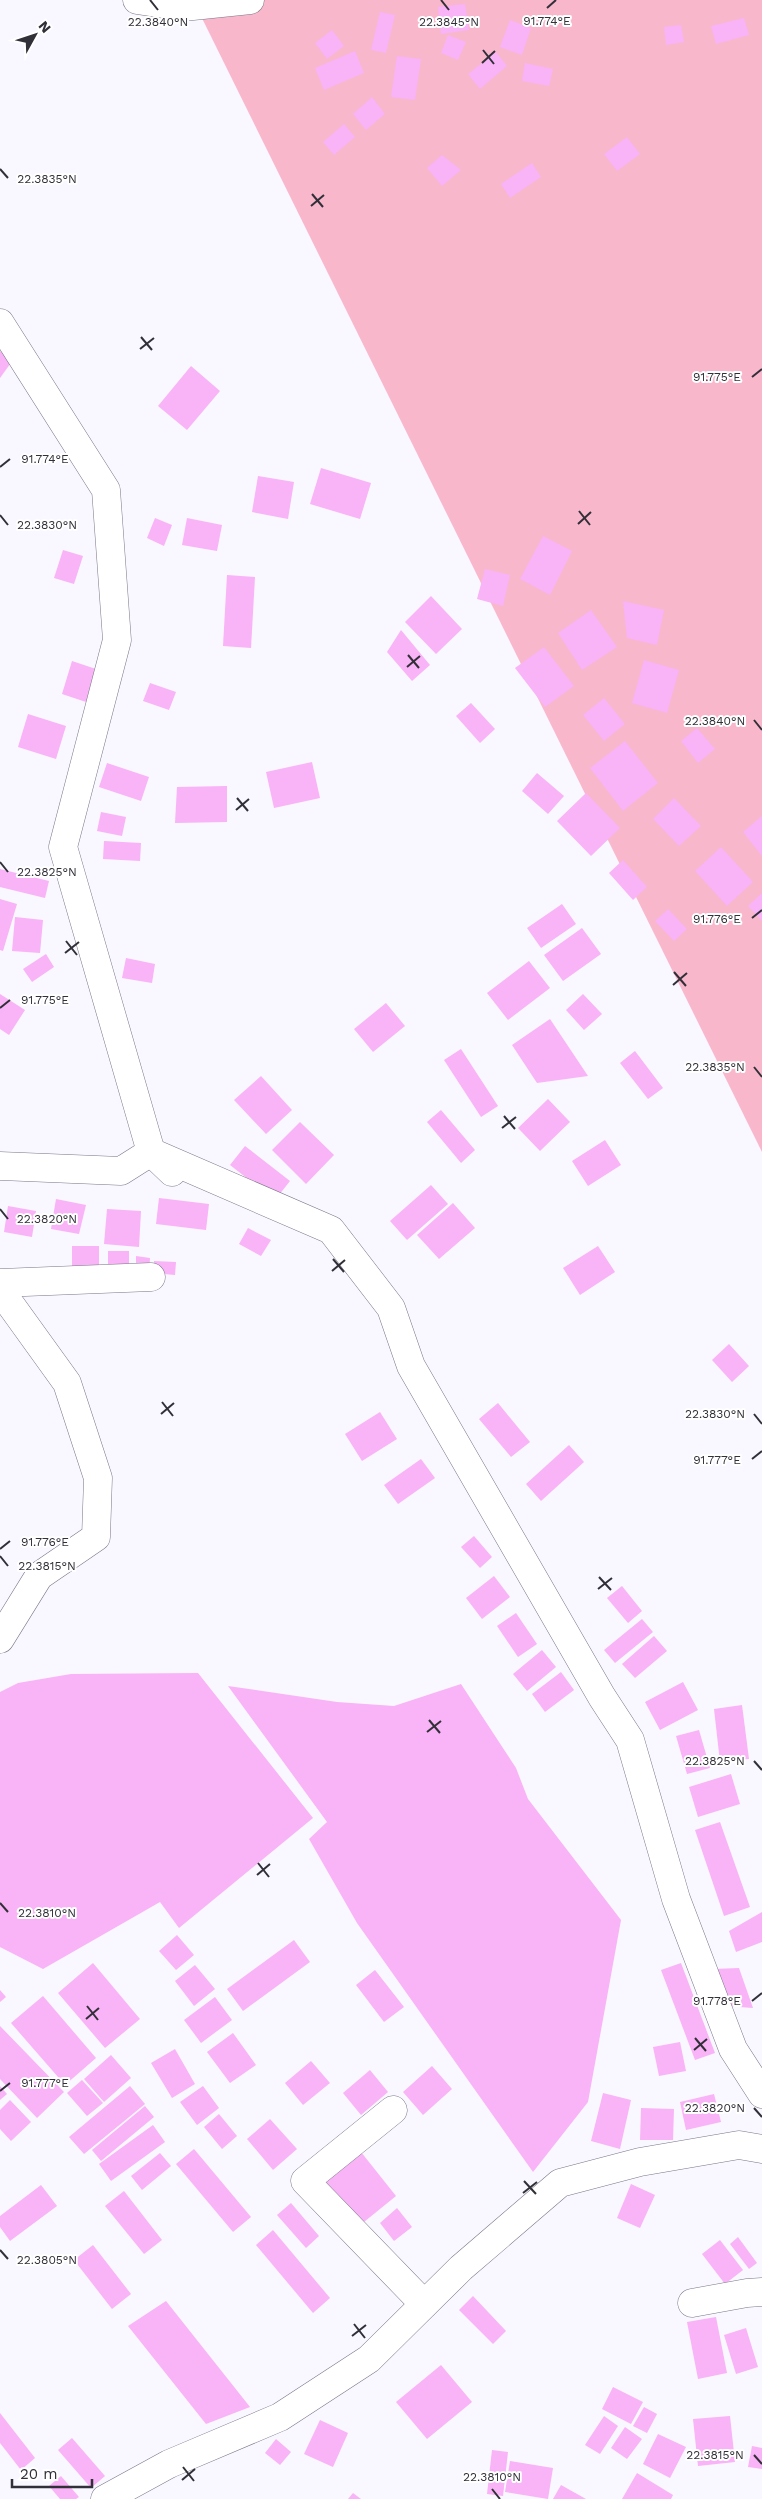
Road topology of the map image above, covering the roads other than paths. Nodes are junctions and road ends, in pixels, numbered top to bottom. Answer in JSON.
{"nodes":[{"id":1,"x":137,"y":0,"type":"edge"},
{"id":2,"x":250,"y":0,"type":"edge"},
{"id":3,"x":0,"y":323,"type":"edge"},
{"id":4,"x":150,"y":1152,"type":"junction"},
{"id":5,"x":0,"y":1166,"type":"edge"},
{"id":6,"x":172,"y":1172,"type":"dead end"},
{"id":7,"x":151,"y":1277,"type":"dead end"},
{"id":8,"x":0,"y":1283,"type":"edge"},
{"id":9,"x":0,"y":1290,"type":"edge"},
{"id":10,"x":0,"y":1639,"type":"edge"},
{"id":11,"x":762,"y":2094,"type":"edge"},
{"id":12,"x":393,"y":2110,"type":"dead end"},
{"id":13,"x":762,"y":2148,"type":"edge"},
{"id":14,"x":762,"y":2292,"type":"edge"},
{"id":15,"x":424,"y":2304,"type":"junction"},
{"id":16,"x":692,"y":2304,"type":"dead end"},
{"id":17,"x":105,"y":2499,"type":"edge"}],
"edges":[{"from":1,"to":2,"type":"street"},
{"from":3,"to":4,"type":"street"},
{"from":4,"to":5,"type":"street"},
{"from":4,"to":6,"type":"street"},
{"from":4,"to":11,"type":"street"},
{"from":7,"to":8,"type":"street"},
{"from":9,"to":10,"type":"street"},
{"from":12,"to":15,"type":"street"},
{"from":13,"to":15,"type":"street"},
{"from":14,"to":16,"type":"street"},
{"from":15,"to":17,"type":"street"}]}
